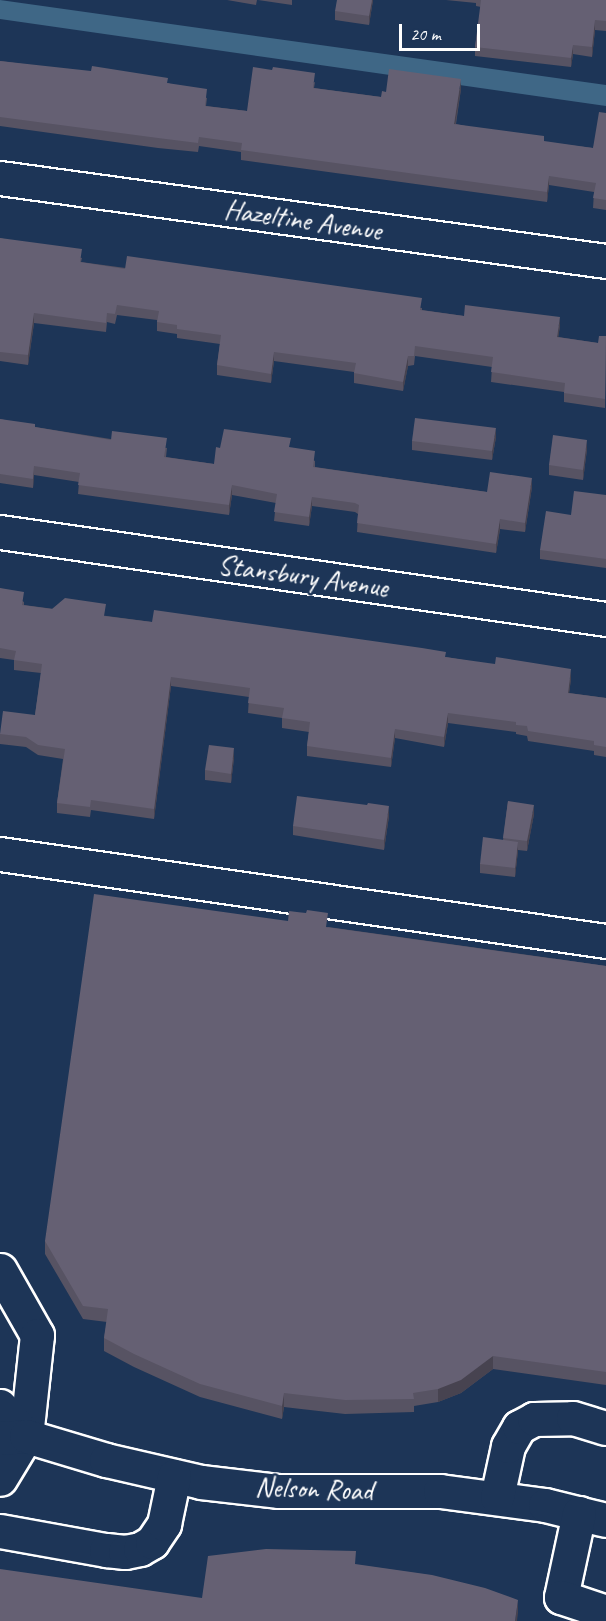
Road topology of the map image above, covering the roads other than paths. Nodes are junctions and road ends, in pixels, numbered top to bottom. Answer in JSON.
{"nodes":[{"id":1,"x":0,"y":178,"type":"edge"},
{"id":2,"x":606,"y":261,"type":"edge"},
{"id":3,"x":0,"y":532,"type":"edge"},
{"id":4,"x":606,"y":619,"type":"edge"},
{"id":5,"x":0,"y":854,"type":"edge"},
{"id":6,"x":606,"y":941,"type":"edge"},
{"id":7,"x":0,"y":1270,"type":"edge"},
{"id":8,"x":0,"y":1406,"type":"edge"},
{"id":9,"x":606,"y":1428,"type":"edge"},
{"id":10,"x":13,"y":1437,"type":"edge"},
{"id":11,"x":174,"y":1476,"type":"junction"},
{"id":12,"x":0,"y":1479,"type":"edge"},
{"id":13,"x":497,"y":1497,"type":"junction"},
{"id":14,"x":592,"y":1517,"type":"edge"},
{"id":15,"x":0,"y":1531,"type":"edge"},
{"id":16,"x":606,"y":1612,"type":"edge"}],
"edges":[{"from":1,"to":2,"type":"street","name":"Hazeltine Avenue"},
{"from":3,"to":4,"type":"street","name":"Stansbury Avenue"},
{"from":5,"to":6,"type":"street"},
{"from":7,"to":10,"type":"street"},
{"from":8,"to":10,"type":"street"},
{"from":9,"to":13,"type":"street"},
{"from":10,"to":11,"type":"street","name":"Nelson Road"},
{"from":10,"to":12,"type":"street"},
{"from":11,"to":13,"type":"street","name":"Nelson Road"},
{"from":11,"to":15,"type":"street"},
{"from":13,"to":14,"type":"street","name":"Nelson Road"},
{"from":14,"to":16,"type":"street"}]}
